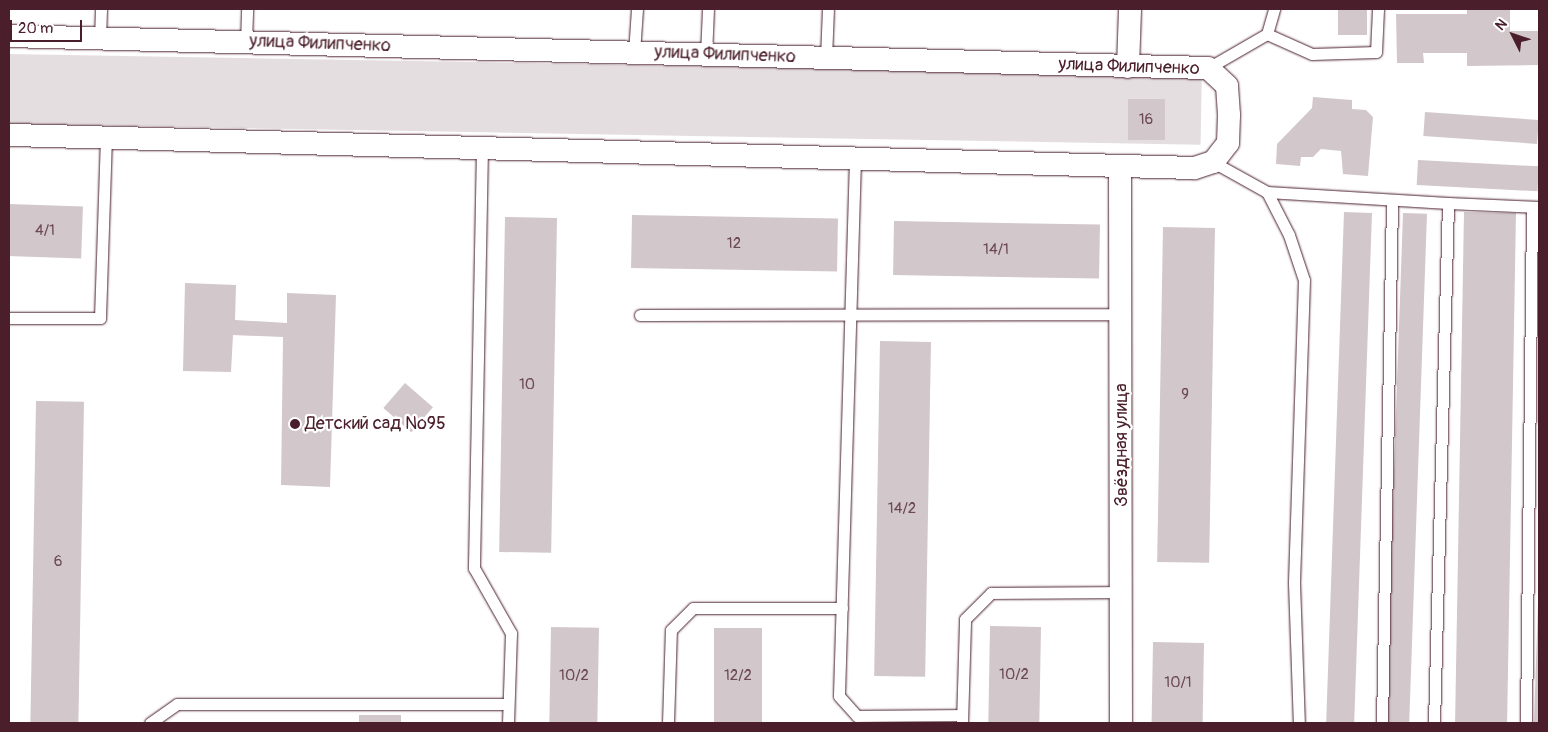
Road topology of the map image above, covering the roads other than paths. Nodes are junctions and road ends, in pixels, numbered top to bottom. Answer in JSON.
{"nodes":[{"id":1,"x":101,"y":9,"type":"edge"},
{"id":2,"x":247,"y":9,"type":"edge"},
{"id":3,"x":637,"y":9,"type":"edge"},
{"id":4,"x":708,"y":9,"type":"edge"},
{"id":5,"x":828,"y":9,"type":"edge"},
{"id":6,"x":1130,"y":9,"type":"edge"},
{"id":7,"x":1274,"y":9,"type":"edge"},
{"id":8,"x":1378,"y":9,"type":"edge"},
{"id":9,"x":1267,"y":34,"type":"junction"},
{"id":10,"x":9,"y":36,"type":"edge"},
{"id":11,"x":100,"y":38,"type":"junction"},
{"id":12,"x":246,"y":42,"type":"junction"},
{"id":13,"x":634,"y":53,"type":"junction"},
{"id":14,"x":706,"y":55,"type":"junction"},
{"id":15,"x":826,"y":58,"type":"junction"},
{"id":16,"x":1128,"y":67,"type":"junction"},
{"id":17,"x":1208,"y":68,"type":"junction"},
{"id":18,"x":9,"y":135,"type":"edge"},
{"id":19,"x":106,"y":138,"type":"junction"},
{"id":20,"x":482,"y":148,"type":"junction"},
{"id":21,"x":855,"y":159,"type":"junction"},
{"id":22,"x":1213,"y":162,"type":"junction"},
{"id":23,"x":1120,"y":166,"type":"junction"},
{"id":24,"x":1267,"y":192,"type":"junction"},
{"id":25,"x":1392,"y":200,"type":"junction"},
{"id":26,"x":1448,"y":203,"type":"junction"},
{"id":27,"x":1536,"y":207,"type":"edge"},
{"id":28,"x":852,"y":314,"type":"junction"},
{"id":29,"x":1122,"y":314,"type":"junction"},
{"id":30,"x":640,"y":315,"type":"dead end"},
{"id":31,"x":9,"y":318,"type":"edge"},
{"id":32,"x":1122,"y":592,"type":"junction"},
{"id":33,"x":842,"y":608,"type":"junction"},
{"id":34,"x":508,"y":704,"type":"junction"},
{"id":35,"x":962,"y":719,"type":"edge"},
{"id":36,"x":150,"y":723,"type":"edge"},
{"id":37,"x":508,"y":723,"type":"edge"},
{"id":38,"x":668,"y":723,"type":"edge"},
{"id":39,"x":1121,"y":723,"type":"edge"},
{"id":40,"x":1299,"y":723,"type":"edge"},
{"id":41,"x":1382,"y":723,"type":"edge"},
{"id":42,"x":1434,"y":723,"type":"edge"},
{"id":43,"x":1526,"y":723,"type":"edge"}],
"edges":[{"from":1,"to":11,"type":"lane"},
{"from":2,"to":12,"type":"lane"},
{"from":3,"to":13,"type":"lane"},
{"from":4,"to":14,"type":"lane"},
{"from":5,"to":15,"type":"lane"},
{"from":6,"to":16,"type":"street"},
{"from":7,"to":9,"type":"lane"},
{"from":8,"to":9,"type":"lane"},
{"from":9,"to":17,"type":"lane"},
{"from":10,"to":11,"type":"street","name":"улица Филипченко"},
{"from":11,"to":12,"type":"street","name":"улица Филипченко"},
{"from":12,"to":13,"type":"street","name":"улица Филипченко"},
{"from":13,"to":14,"type":"street","name":"улица Филипченко"},
{"from":14,"to":15,"type":"street","name":"улица Филипченко"},
{"from":15,"to":16,"type":"street","name":"улица Филипченко"},
{"from":16,"to":17,"type":"street","name":"улица Филипченко"},
{"from":17,"to":22,"type":"street","name":"улица Филипченко"},
{"from":18,"to":19,"type":"street"},
{"from":19,"to":20,"type":"street"},
{"from":19,"to":31,"type":"lane"},
{"from":20,"to":21,"type":"street"},
{"from":20,"to":34,"type":"lane"},
{"from":21,"to":23,"type":"street"},
{"from":21,"to":28,"type":"lane"},
{"from":22,"to":23,"type":"street"},
{"from":22,"to":24,"type":"lane"},
{"from":23,"to":29,"type":"street","name":"Звёздная улица"},
{"from":24,"to":25,"type":"lane"},
{"from":24,"to":40,"type":"lane"},
{"from":25,"to":26,"type":"lane"},
{"from":25,"to":41,"type":"lane"},
{"from":26,"to":27,"type":"lane"},
{"from":26,"to":42,"type":"lane"},
{"from":27,"to":43,"type":"lane"},
{"from":28,"to":29,"type":"lane"},
{"from":28,"to":30,"type":"lane"},
{"from":28,"to":33,"type":"lane"},
{"from":29,"to":32,"type":"street","name":"Звёздная улица"},
{"from":32,"to":35,"type":"lane"},
{"from":32,"to":39,"type":"street","name":"Звёздная улица"},
{"from":33,"to":35,"type":"lane"},
{"from":33,"to":38,"type":"lane"},
{"from":34,"to":36,"type":"lane"},
{"from":34,"to":37,"type":"lane"}]}
